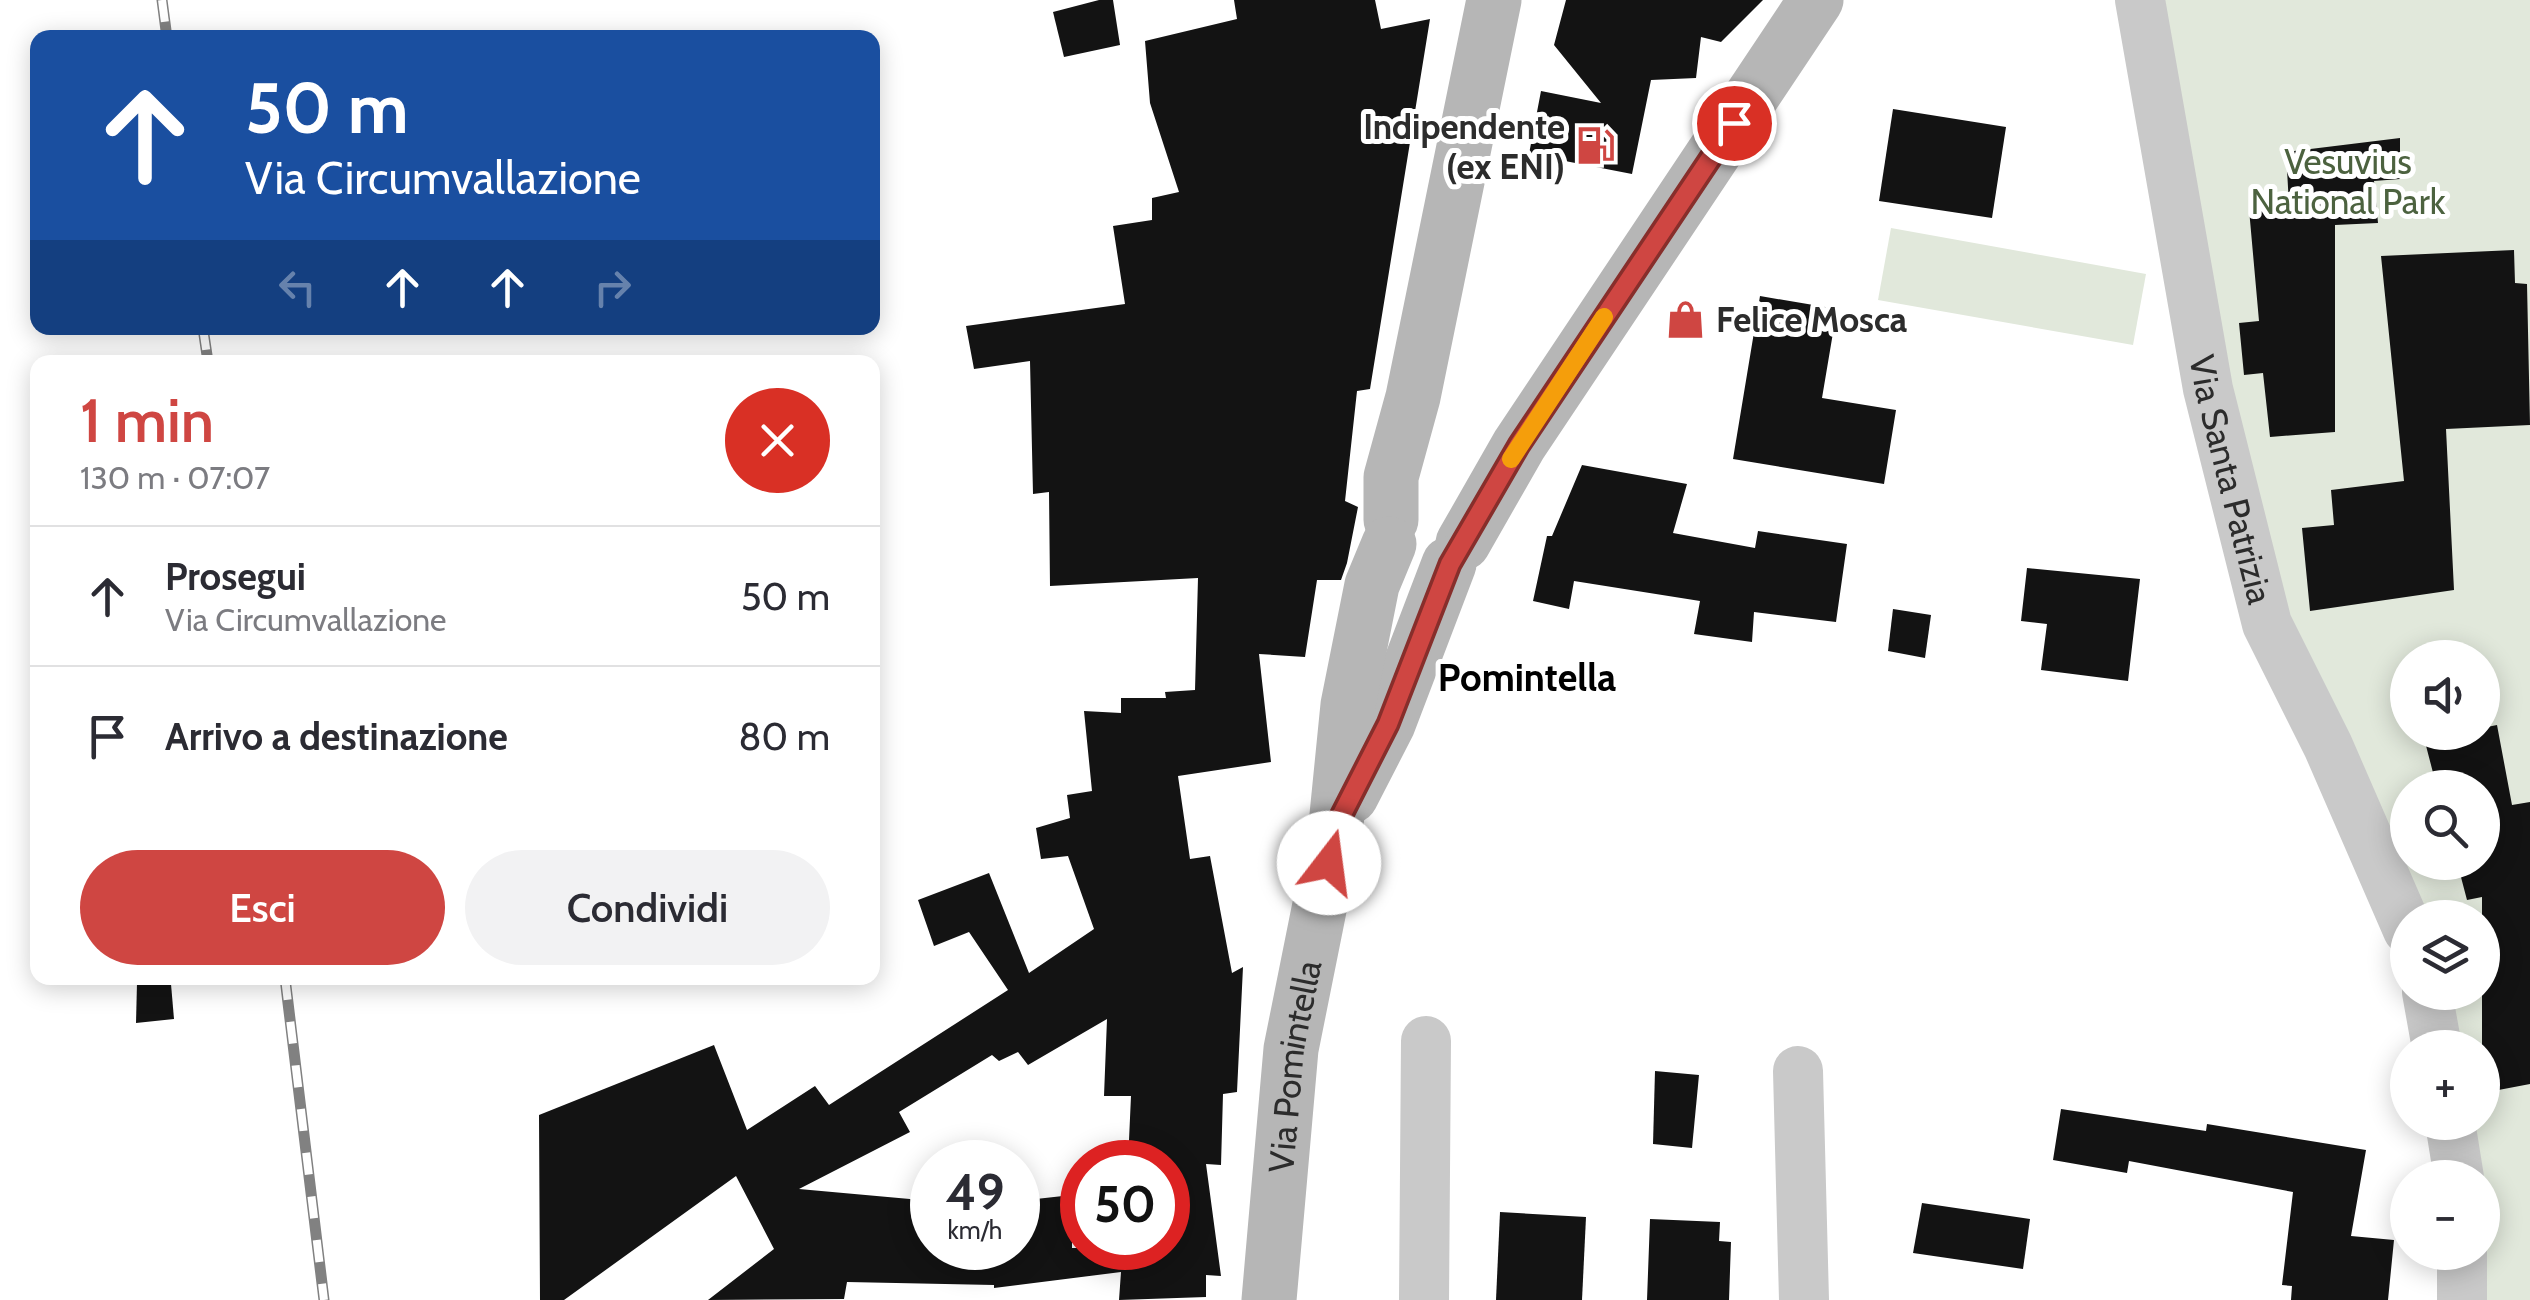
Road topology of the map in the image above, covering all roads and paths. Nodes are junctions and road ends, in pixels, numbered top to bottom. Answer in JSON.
{"nodes":[{"id":1,"x":1494,"y":0,"type":"edge"},
{"id":2,"x":1816,"y":0,"type":"edge"},
{"id":3,"x":2140,"y":0,"type":"edge"},
{"id":4,"x":1427,"y":528,"type":"junction"},
{"id":5,"x":2395,"y":900,"type":"edge"},
{"id":6,"x":1426,"y":1040,"type":"dead end"},
{"id":7,"x":1798,"y":1071,"type":"dead end"},
{"id":8,"x":2462,"y":1270,"type":"edge"},
{"id":9,"x":1268,"y":1300,"type":"edge"},
{"id":10,"x":1424,"y":1300,"type":"edge"},
{"id":11,"x":1804,"y":1300,"type":"edge"},
{"id":12,"x":2462,"y":1300,"type":"edge"}],
"edges":[{"from":1,"to":4,"type":"main road","name":"Via Pomintella"},
{"from":2,"to":4,"type":"main road"},
{"from":3,"to":5,"type":"street","name":"Via Santa Patrizia"},
{"from":4,"to":9,"type":"main road","name":"Via Pomintella"},
{"from":6,"to":10,"type":"street"},
{"from":7,"to":11,"type":"street"},
{"from":8,"to":12,"type":"street"}]}
